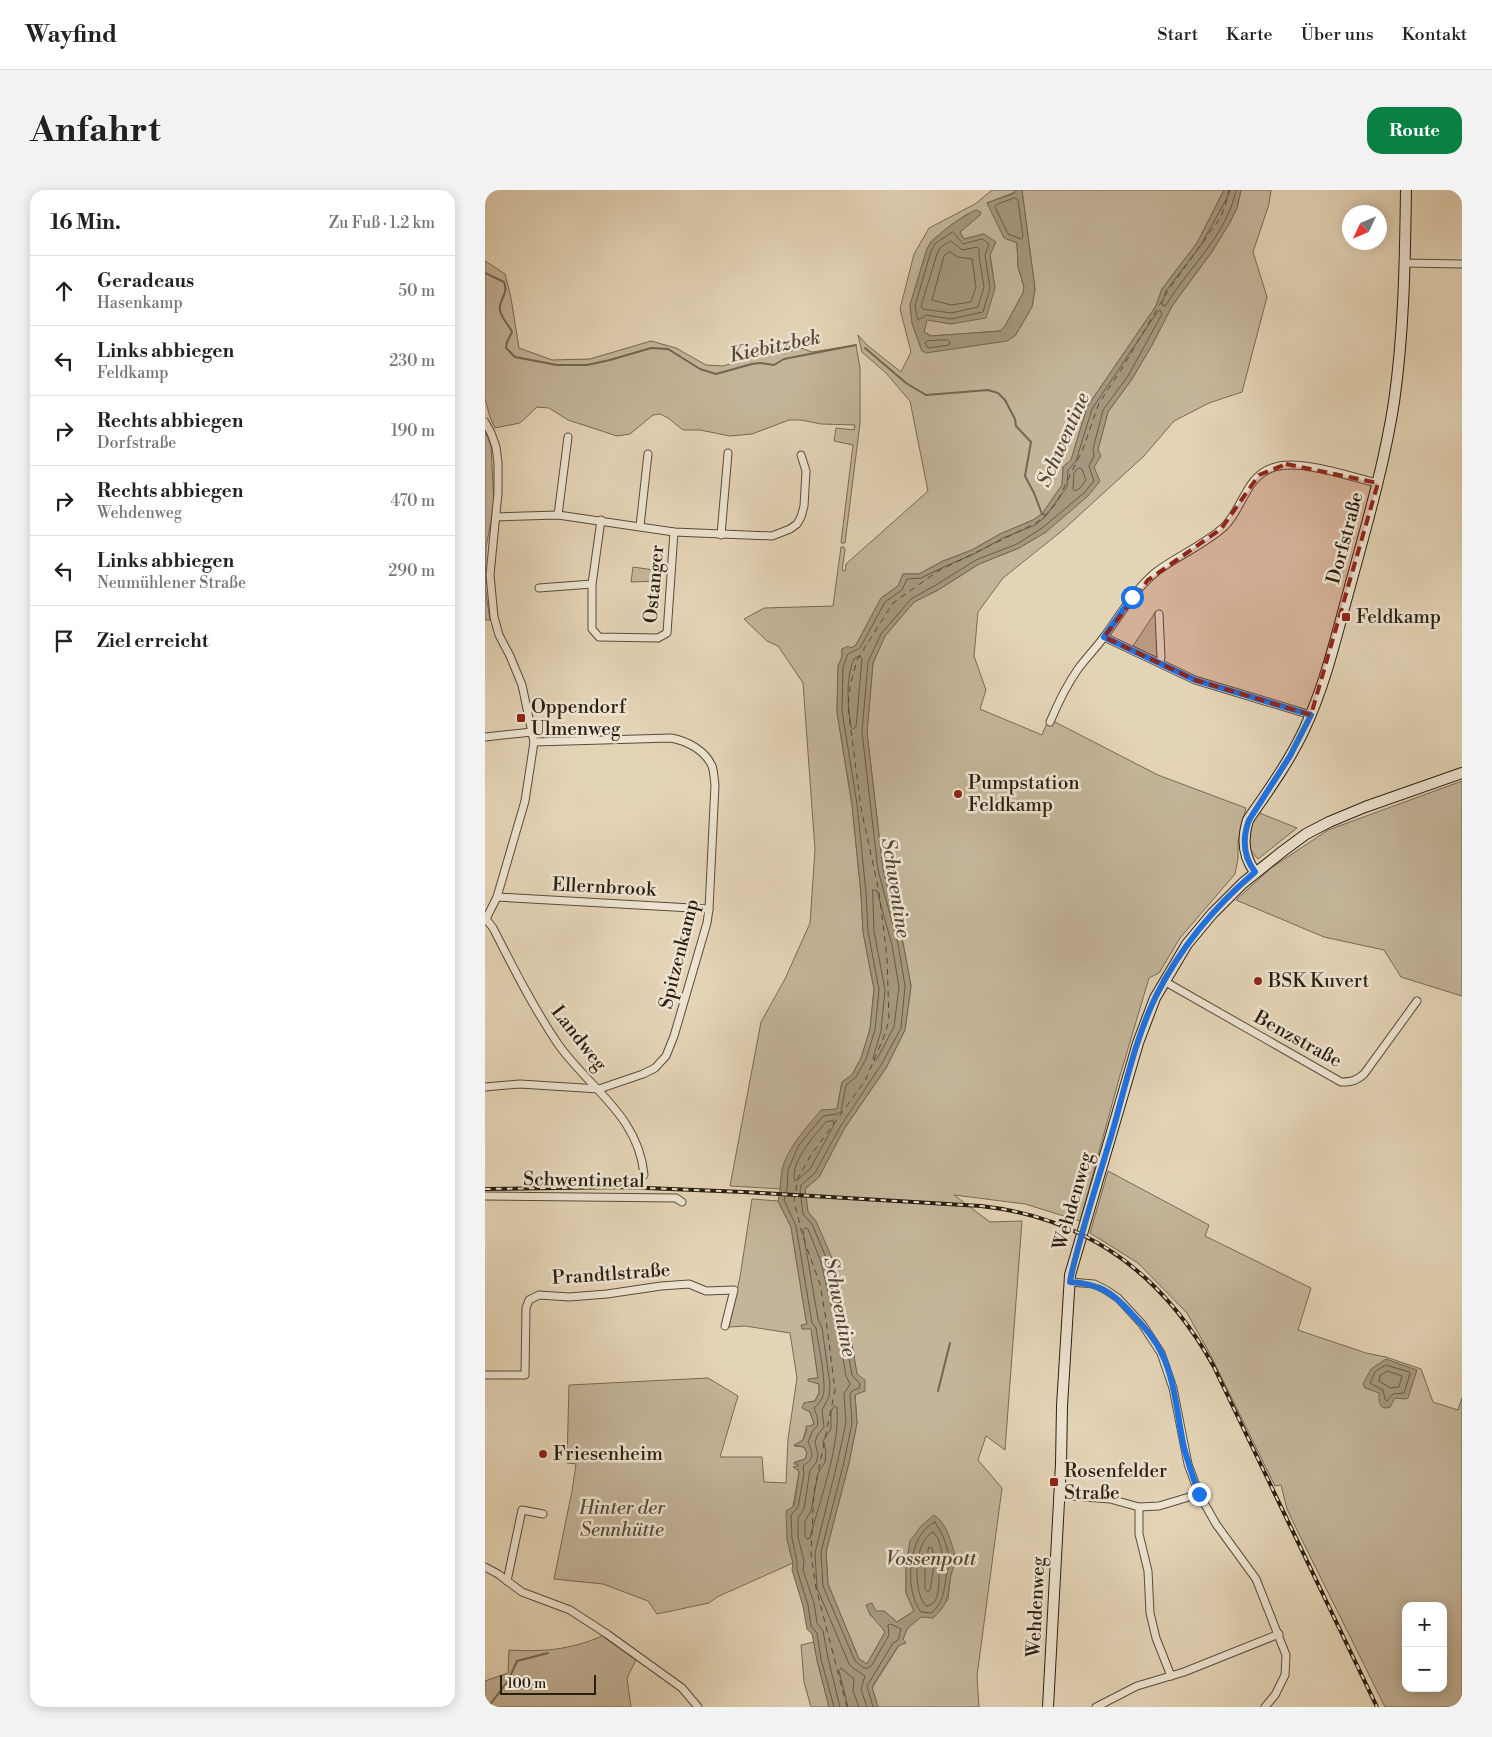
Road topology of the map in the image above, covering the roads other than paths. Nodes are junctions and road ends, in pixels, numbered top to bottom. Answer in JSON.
{"nodes":[{"id":1,"x":1405,"y":190,"type":"edge"},
{"id":2,"x":1405,"y":263,"type":"junction"},
{"id":3,"x":1462,"y":264,"type":"edge"},
{"id":4,"x":485,"y":422,"type":"edge"},
{"id":5,"x":568,"y":437,"type":"dead end"},
{"id":6,"x":727,"y":453,"type":"dead end"},
{"id":7,"x":648,"y":454,"type":"dead end"},
{"id":8,"x":801,"y":455,"type":"dead end"},
{"id":9,"x":1378,"y":483,"type":"junction"},
{"id":10,"x":558,"y":515,"type":"junction"},
{"id":11,"x":496,"y":518,"type":"junction"},
{"id":12,"x":601,"y":520,"type":"junction"},
{"id":13,"x":640,"y":526,"type":"junction"},
{"id":14,"x":674,"y":532,"type":"junction"},
{"id":15,"x":721,"y":534,"type":"junction"},
{"id":16,"x":592,"y":584,"type":"junction"},
{"id":17,"x":539,"y":588,"type":"dead end"},
{"id":18,"x":1159,"y":614,"type":"dead end"},
{"id":19,"x":1104,"y":637,"type":"junction"},
{"id":20,"x":1160,"y":663,"type":"junction"},
{"id":21,"x":1311,"y":715,"type":"junction"},
{"id":22,"x":1050,"y":722,"type":"dead end"},
{"id":23,"x":532,"y":732,"type":"junction"},
{"id":24,"x":485,"y":737,"type":"edge"},
{"id":25,"x":534,"y":742,"type":"junction"},
{"id":26,"x":1462,"y":773,"type":"edge"},
{"id":27,"x":1255,"y":872,"type":"junction"},
{"id":28,"x":497,"y":897,"type":"junction"},
{"id":29,"x":709,"y":909,"type":"junction"},
{"id":30,"x":485,"y":920,"type":"edge"},
{"id":31,"x":1164,"y":981,"type":"junction"},
{"id":32,"x":1417,"y":1001,"type":"dead end"},
{"id":33,"x":485,"y":1088,"type":"edge"},
{"id":34,"x":599,"y":1089,"type":"junction"},
{"id":35,"x":644,"y":1175,"type":"dead end"},
{"id":36,"x":485,"y":1196,"type":"edge"},
{"id":37,"x":682,"y":1202,"type":"dead end"},
{"id":38,"x":1070,"y":1282,"type":"junction"},
{"id":39,"x":725,"y":1326,"type":"dead end"},
{"id":40,"x":485,"y":1375,"type":"edge"},
{"id":41,"x":1199,"y":1494,"type":"junction"},
{"id":42,"x":1059,"y":1495,"type":"junction"},
{"id":43,"x":1139,"y":1507,"type":"junction"},
{"id":44,"x":543,"y":1514,"type":"dead end"},
{"id":45,"x":485,"y":1567,"type":"edge"},
{"id":46,"x":507,"y":1581,"type":"junction"},
{"id":47,"x":1279,"y":1634,"type":"junction"},
{"id":48,"x":1171,"y":1676,"type":"junction"},
{"id":49,"x":698,"y":1707,"type":"edge"},
{"id":50,"x":1048,"y":1707,"type":"edge"},
{"id":51,"x":1096,"y":1707,"type":"edge"},
{"id":52,"x":1265,"y":1707,"type":"edge"}],
"edges":[{"from":1,"to":2,"type":"main road","name":"Dorfstraße"},
{"from":2,"to":3,"type":"street"},
{"from":2,"to":9,"type":"main road","name":"Dorfstraße"},
{"from":4,"to":11,"type":"street"},
{"from":5,"to":10,"type":"street"},
{"from":6,"to":15,"type":"street"},
{"from":7,"to":13,"type":"street"},
{"from":8,"to":15,"type":"street"},
{"from":9,"to":19,"type":"street"},
{"from":9,"to":21,"type":"main road","name":"Dorfstraße"},
{"from":10,"to":11,"type":"street"},
{"from":10,"to":12,"type":"street"},
{"from":11,"to":23,"type":"street"},
{"from":12,"to":13,"type":"street"},
{"from":12,"to":16,"type":"street","name":"Ostanger"},
{"from":13,"to":14,"type":"street"},
{"from":14,"to":15,"type":"street"},
{"from":14,"to":16,"type":"street","name":"Ostanger"},
{"from":16,"to":17,"type":"street"},
{"from":18,"to":20,"type":"street"},
{"from":19,"to":20,"type":"street"},
{"from":19,"to":22,"type":"street"},
{"from":20,"to":21,"type":"street"},
{"from":21,"to":27,"type":"main road","name":"Dorfstraße"},
{"from":23,"to":24,"type":"street"},
{"from":23,"to":25,"type":"street"},
{"from":25,"to":28,"type":"street"},
{"from":25,"to":29,"type":"street","name":"Spitzenkamp"},
{"from":26,"to":27,"type":"main road","name":"Wehdenweg"},
{"from":27,"to":31,"type":"main road","name":"Wehdenweg"},
{"from":28,"to":29,"type":"street","name":"Ellernbrook"},
{"from":28,"to":30,"type":"street"},
{"from":29,"to":34,"type":"street","name":"Spitzenkamp"},
{"from":30,"to":34,"type":"street","name":"Landweg"},
{"from":31,"to":32,"type":"street","name":"Benzstraße"},
{"from":31,"to":38,"type":"main road","name":"Wehdenweg"},
{"from":33,"to":34,"type":"street","name":"Spitzenkamp"},
{"from":34,"to":35,"type":"street","name":"Landweg"},
{"from":36,"to":37,"type":"street","name":"Schwentinetal"},
{"from":38,"to":41,"type":"street"},
{"from":38,"to":42,"type":"main road","name":"Wehdenweg"},
{"from":39,"to":40,"type":"street","name":"Prandtlstraße"},
{"from":41,"to":43,"type":"street"},
{"from":41,"to":47,"type":"street"},
{"from":42,"to":43,"type":"street"},
{"from":42,"to":50,"type":"main road","name":"Wehdenweg"},
{"from":43,"to":48,"type":"street"},
{"from":44,"to":46,"type":"street"},
{"from":45,"to":46,"type":"street"},
{"from":46,"to":49,"type":"street"},
{"from":47,"to":48,"type":"street"},
{"from":47,"to":52,"type":"street"},
{"from":48,"to":51,"type":"street"}]}
